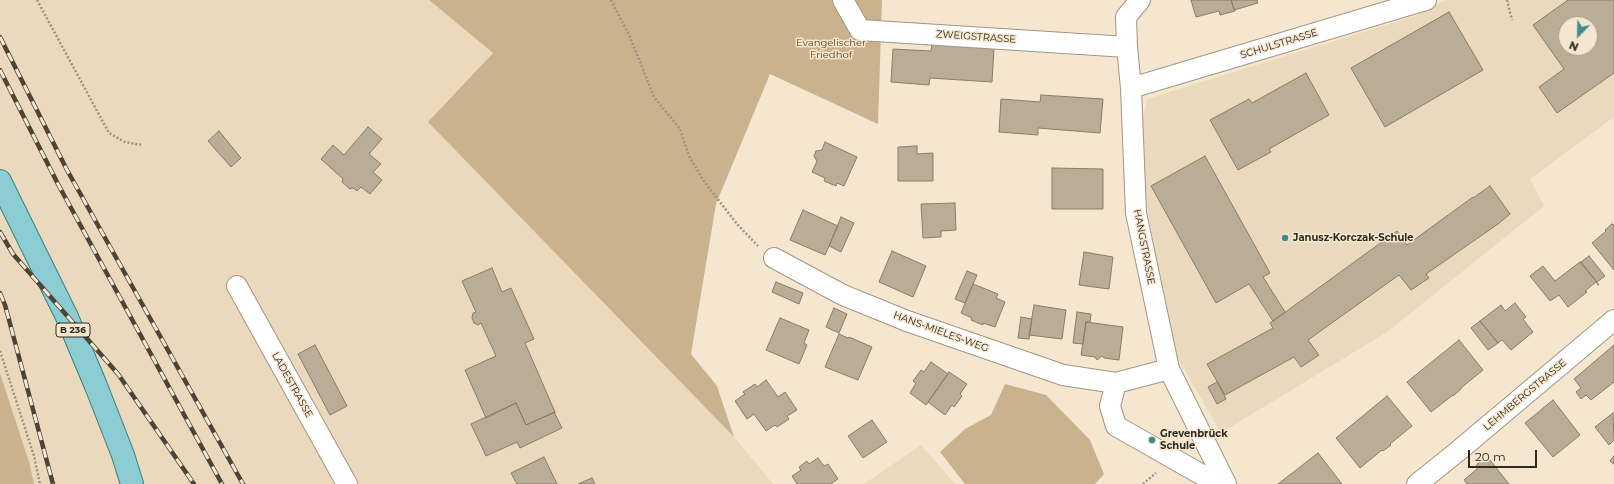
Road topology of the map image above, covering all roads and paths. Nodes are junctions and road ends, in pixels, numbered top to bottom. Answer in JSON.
{"nodes":[{"id":1,"x":37,"y":0,"type":"edge"},
{"id":2,"x":611,"y":0,"type":"edge"},
{"id":3,"x":843,"y":0,"type":"edge"},
{"id":4,"x":1140,"y":0,"type":"edge"},
{"id":5,"x":1426,"y":0,"type":"edge"},
{"id":6,"x":1507,"y":0,"type":"edge"},
{"id":7,"x":1124,"y":8,"type":"edge"},
{"id":8,"x":1512,"y":20,"type":"dead end"},
{"id":9,"x":1127,"y":47,"type":"junction"},
{"id":10,"x":1131,"y":88,"type":"junction"},
{"id":11,"x":142,"y":145,"type":"dead end"},
{"id":12,"x":0,"y":181,"type":"edge"},
{"id":13,"x":774,"y":258,"type":"joint"},
{"id":14,"x":236,"y":286,"type":"dead end"},
{"id":15,"x":1614,"y":320,"type":"edge"},
{"id":16,"x":0,"y":351,"type":"edge"},
{"id":17,"x":1169,"y":369,"type":"junction"},
{"id":18,"x":1116,"y":383,"type":"junction"},
{"id":19,"x":40,"y":484,"type":"edge"},
{"id":20,"x":132,"y":484,"type":"edge"},
{"id":21,"x":347,"y":484,"type":"edge"},
{"id":22,"x":1218,"y":484,"type":"edge"},
{"id":23,"x":1226,"y":484,"type":"edge"},
{"id":24,"x":1417,"y":484,"type":"edge"}],
"edges":[{"from":1,"to":11,"type":"path"},
{"from":2,"to":13,"type":"path"},
{"from":3,"to":9,"type":"street","name":"ZWEIGSTRASSE"},
{"from":4,"to":7,"type":"street","name":"HANGSTRASSE"},
{"from":5,"to":10,"type":"street","name":"SCHULSTRASSE"},
{"from":6,"to":8,"type":"path"},
{"from":7,"to":9,"type":"street","name":"HANGSTRASSE"},
{"from":9,"to":10,"type":"street","name":"HANGSTRASSE"},
{"from":10,"to":17,"type":"street","name":"HANGSTRASSE"},
{"from":12,"to":20,"type":"main road","number":"B 236"},
{"from":13,"to":18,"type":"street","name":"HANS-MIELES-WEG"},
{"from":14,"to":21,"type":"street","name":"LADESTRASSE"},
{"from":15,"to":24,"type":"street","name":"LEHMBERGSTRASSE"},
{"from":16,"to":19,"type":"path"},
{"from":17,"to":18,"type":"street","name":"HANS-MIELES-WEG"},
{"from":17,"to":23,"type":"street","name":"HANGSTRASSE"},
{"from":18,"to":22,"type":"street"}]}
